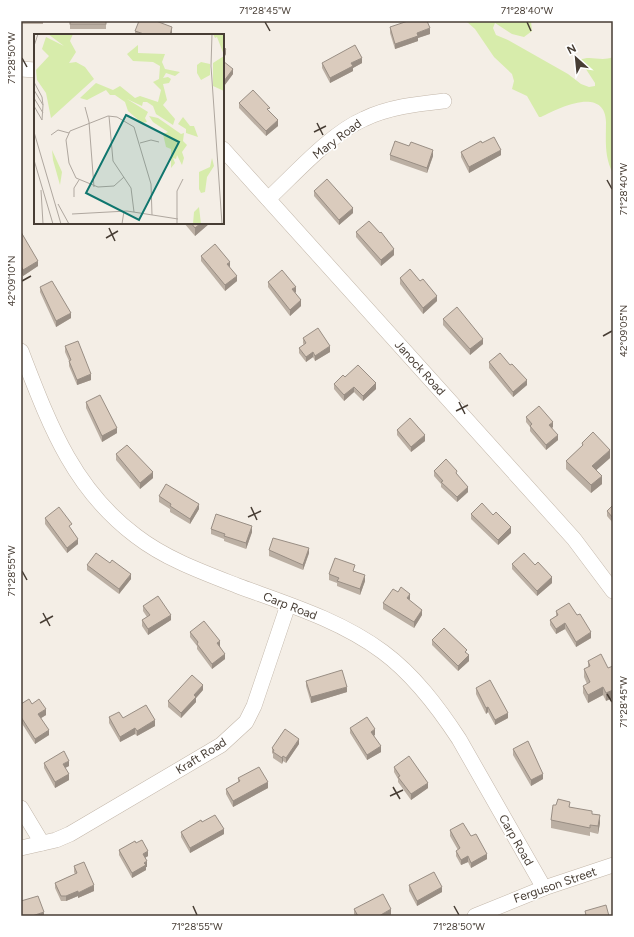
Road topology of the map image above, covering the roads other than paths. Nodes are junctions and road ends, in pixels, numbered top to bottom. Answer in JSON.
{"nodes":[{"id":1,"x":21,"y":69,"type":"edge"},
{"id":2,"x":34,"y":70,"type":"edge"},
{"id":3,"x":444,"y":101,"type":"dead end"},
{"id":4,"x":224,"y":150,"type":"edge"},
{"id":5,"x":268,"y":199,"type":"junction"},
{"id":6,"x":21,"y":351,"type":"edge"},
{"id":7,"x":613,"y":590,"type":"edge"},
{"id":8,"x":288,"y":605,"type":"junction"},
{"id":9,"x":21,"y":808,"type":"edge"},
{"id":10,"x":42,"y":843,"type":"junction"},
{"id":11,"x":21,"y":848,"type":"edge"},
{"id":12,"x":613,"y":865,"type":"edge"},
{"id":13,"x":544,"y":888,"type":"junction"},
{"id":14,"x":475,"y":916,"type":"edge"}],
"edges":[{"from":1,"to":2,"type":"street"},
{"from":3,"to":5,"type":"street","name":"Mary Road"},
{"from":4,"to":5,"type":"street","name":"Janock Road"},
{"from":5,"to":7,"type":"street","name":"Janock Road"},
{"from":6,"to":8,"type":"street","name":"Carp Road"},
{"from":8,"to":10,"type":"street","name":"Kraft Road"},
{"from":8,"to":13,"type":"street","name":"Carp Road"},
{"from":9,"to":10,"type":"street"},
{"from":10,"to":11,"type":"street","name":"Kraft Road"},
{"from":12,"to":13,"type":"street","name":"Ferguson Street"},
{"from":13,"to":14,"type":"street","name":"Ferguson Street"}]}
